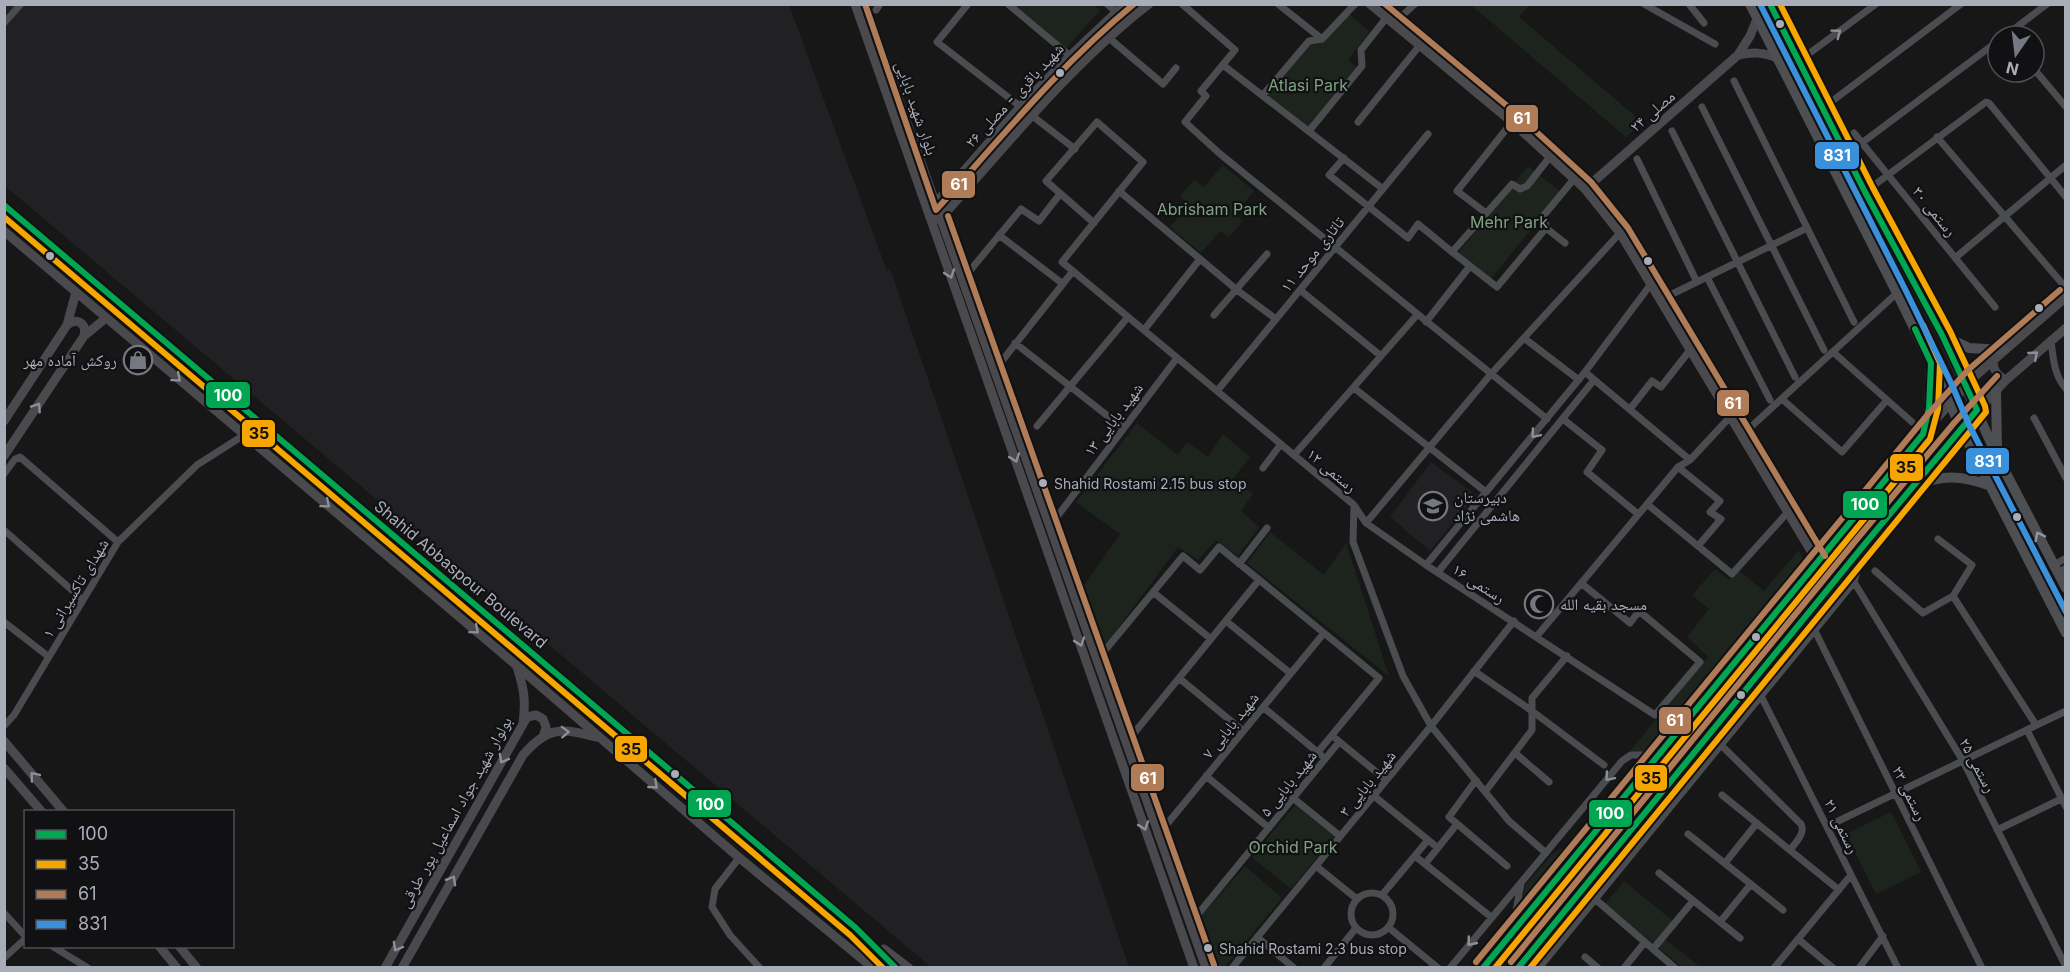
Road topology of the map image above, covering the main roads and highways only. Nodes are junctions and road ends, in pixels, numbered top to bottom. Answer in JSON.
{"nodes":[{"id":1,"x":855,"y":4,"type":"edge"},
{"id":2,"x":865,"y":4,"type":"edge"},
{"id":3,"x":1125,"y":4,"type":"edge"},
{"id":4,"x":1149,"y":4,"type":"edge"},
{"id":5,"x":1370,"y":4,"type":"edge"},
{"id":6,"x":1750,"y":4,"type":"edge"},
{"id":7,"x":1770,"y":4,"type":"edge"},
{"id":8,"x":1116,"y":12,"type":"junction"},
{"id":9,"x":1757,"y":19,"type":"junction"},
{"id":10,"x":1123,"y":24,"type":"junction"},
{"id":11,"x":1738,"y":55,"type":"junction"},
{"id":12,"x":1777,"y":58,"type":"junction"},
{"id":13,"x":1586,"y":189,"type":"junction"},
{"id":14,"x":4,"y":205,"type":"edge"},
{"id":15,"x":933,"y":213,"type":"junction"},
{"id":16,"x":4,"y":231,"type":"edge"},
{"id":17,"x":76,"y":292,"type":"junction"},
{"id":18,"x":2066,"y":297,"type":"edge"},
{"id":19,"x":106,"y":318,"type":"junction"},
{"id":20,"x":67,"y":325,"type":"junction"},
{"id":21,"x":2066,"y":328,"type":"edge"},
{"id":22,"x":84,"y":336,"type":"junction"},
{"id":23,"x":1942,"y":336,"type":"junction"},
{"id":24,"x":2004,"y":350,"type":"junction"},
{"id":25,"x":1993,"y":360,"type":"junction"},
{"id":26,"x":1931,"y":363,"type":"junction"},
{"id":27,"x":2006,"y":380,"type":"junction"},
{"id":28,"x":1965,"y":388,"type":"junction"},
{"id":29,"x":1996,"y":390,"type":"junction"},
{"id":30,"x":1949,"y":403,"type":"junction"},
{"id":31,"x":1977,"y":410,"type":"junction"},
{"id":32,"x":4,"y":421,"type":"edge"},
{"id":33,"x":1961,"y":429,"type":"junction"},
{"id":34,"x":1923,"y":434,"type":"junction"},
{"id":35,"x":4,"y":456,"type":"edge"},
{"id":36,"x":1997,"y":456,"type":"junction"},
{"id":37,"x":1991,"y":486,"type":"junction"},
{"id":38,"x":1912,"y":487,"type":"junction"},
{"id":39,"x":1817,"y":561,"type":"junction"},
{"id":40,"x":2059,"y":569,"type":"edge"},
{"id":41,"x":2041,"y":585,"type":"junction"},
{"id":42,"x":2066,"y":588,"type":"edge"},
{"id":43,"x":2066,"y":633,"type":"edge"},
{"id":44,"x":516,"y":665,"type":"junction"},
{"id":45,"x":523,"y":724,"type":"junction"},
{"id":46,"x":544,"y":735,"type":"junction"},
{"id":47,"x":598,"y":738,"type":"junction"},
{"id":48,"x":4,"y":741,"type":"edge"},
{"id":49,"x":4,"y":768,"type":"edge"},
{"id":50,"x":40,"y":810,"type":"edge"},
{"id":51,"x":62,"y":810,"type":"edge"},
{"id":52,"x":856,"y":928,"type":"junction"},
{"id":53,"x":845,"y":946,"type":"junction"},
{"id":54,"x":161,"y":948,"type":"edge"},
{"id":55,"x":181,"y":948,"type":"edge"},
{"id":56,"x":177,"y":968,"type":"edge"},
{"id":57,"x":197,"y":968,"type":"edge"},
{"id":58,"x":385,"y":968,"type":"edge"},
{"id":59,"x":402,"y":968,"type":"edge"},
{"id":60,"x":866,"y":968,"type":"edge"},
{"id":61,"x":873,"y":968,"type":"edge"},
{"id":62,"x":896,"y":968,"type":"edge"},
{"id":63,"x":909,"y":968,"type":"edge"},
{"id":64,"x":1194,"y":968,"type":"edge"},
{"id":65,"x":1206,"y":968,"type":"edge"},
{"id":66,"x":1483,"y":968,"type":"edge"},
{"id":67,"x":1518,"y":968,"type":"edge"}],
"edges":[{"from":1,"to":15,"type":"main road","name":"بلوار شهید بابایی"},
{"from":2,"to":15,"type":"main road","name":"بلوار شهید بابایی"},
{"from":3,"to":8,"type":"main road","name":"شهید باقری - مصلی ۲۶"},
{"from":4,"to":10,"type":"main road"},
{"from":5,"to":13,"type":"main road"},
{"from":6,"to":9,"type":"main road"},
{"from":7,"to":23,"type":"main road"},
{"from":8,"to":10,"type":"main road"},
{"from":8,"to":15,"type":"main road","name":"شهید باقری - مصلی ۲۶"},
{"from":9,"to":11,"type":"main road","name":"مصلی ۲۴"},
{"from":9,"to":12,"type":"main road"},
{"from":10,"to":15,"type":"main road"},
{"from":11,"to":12,"type":"main road"},
{"from":11,"to":13,"type":"main road","name":"مصلی ۲۴"},
{"from":12,"to":26,"type":"main road"},
{"from":13,"to":39,"type":"main road"},
{"from":14,"to":52,"type":"main road","name":"Shahid Abbaspour Boulevard"},
{"from":15,"to":64,"type":"main road","name":"بلوار شهید بابایی","one_way":true},
{"from":15,"to":65,"type":"main road","name":"بلوار شهید بابایی"},
{"from":16,"to":17,"type":"main road","name":"Shahid Abbaspour Boulevard"},
{"from":17,"to":19,"type":"main road","name":"Shahid Abbaspour Boulevard"},
{"from":17,"to":20,"type":"main road"},
{"from":18,"to":24,"type":"main road"},
{"from":19,"to":22,"type":"main road"},
{"from":19,"to":44,"type":"main road","name":"Shahid Abbaspour Boulevard","one_way":true},
{"from":20,"to":22,"type":"main road"},
{"from":20,"to":32,"type":"main road"},
{"from":27,"to":21,"type":"main road","one_way":true},
{"from":35,"to":22,"type":"main road","one_way":true},
{"from":23,"to":24,"type":"main road"},
{"from":23,"to":28,"type":"main road"},
{"from":24,"to":25,"type":"main road"},
{"from":25,"to":27,"type":"main road"},
{"from":25,"to":28,"type":"main road"},
{"from":26,"to":30,"type":"main road"},
{"from":26,"to":34,"type":"main road"},
{"from":27,"to":29,"type":"main road"},
{"from":28,"to":30,"type":"main road"},
{"from":28,"to":31,"type":"main road"},
{"from":29,"to":31,"type":"main road"},
{"from":29,"to":36,"type":"main road"},
{"from":30,"to":33,"type":"main road"},
{"from":30,"to":34,"type":"main road"},
{"from":31,"to":33,"type":"main road"},
{"from":31,"to":36,"type":"main road"},
{"from":33,"to":37,"type":"main road"},
{"from":33,"to":38,"type":"main road"},
{"from":34,"to":39,"type":"main road"},
{"from":40,"to":36,"type":"main road","one_way":true},
{"from":37,"to":38,"type":"main road"},
{"from":37,"to":41,"type":"main road"},
{"from":38,"to":67,"type":"main road"},
{"from":39,"to":66,"type":"main road"},
{"from":40,"to":41,"type":"main road"},
{"from":40,"to":42,"type":"main road"},
{"from":41,"to":43,"type":"main road"},
{"from":44,"to":45,"type":"main road","name":"بولوار شهید جواد اسماعیل پور طرقی"},
{"from":44,"to":47,"type":"main road","name":"Shahid Abbaspour Boulevard"},
{"from":45,"to":46,"type":"main road"},
{"from":45,"to":58,"type":"main road","name":"بولوار شهید جواد اسماعیل پور طرقی","one_way":true},
{"from":46,"to":47,"type":"main road","one_way":true},
{"from":59,"to":46,"type":"main road","name":"بولوار شهید جواد اسماعیل پور طرقی","one_way":true},
{"from":47,"to":53,"type":"main road","name":"Shahid Abbaspour Boulevard","one_way":true},
{"from":51,"to":48,"type":"main road","one_way":true},
{"from":49,"to":50,"type":"main road"},
{"from":52,"to":62,"type":"main road","name":"Shahid Abbaspour Boulevard"},
{"from":52,"to":63,"type":"main road"},
{"from":53,"to":60,"type":"main road"},
{"from":53,"to":61,"type":"main road","name":"Shahid Abbaspour Boulevard"},
{"from":54,"to":56,"type":"main road"},
{"from":55,"to":57,"type":"main road"}]}
